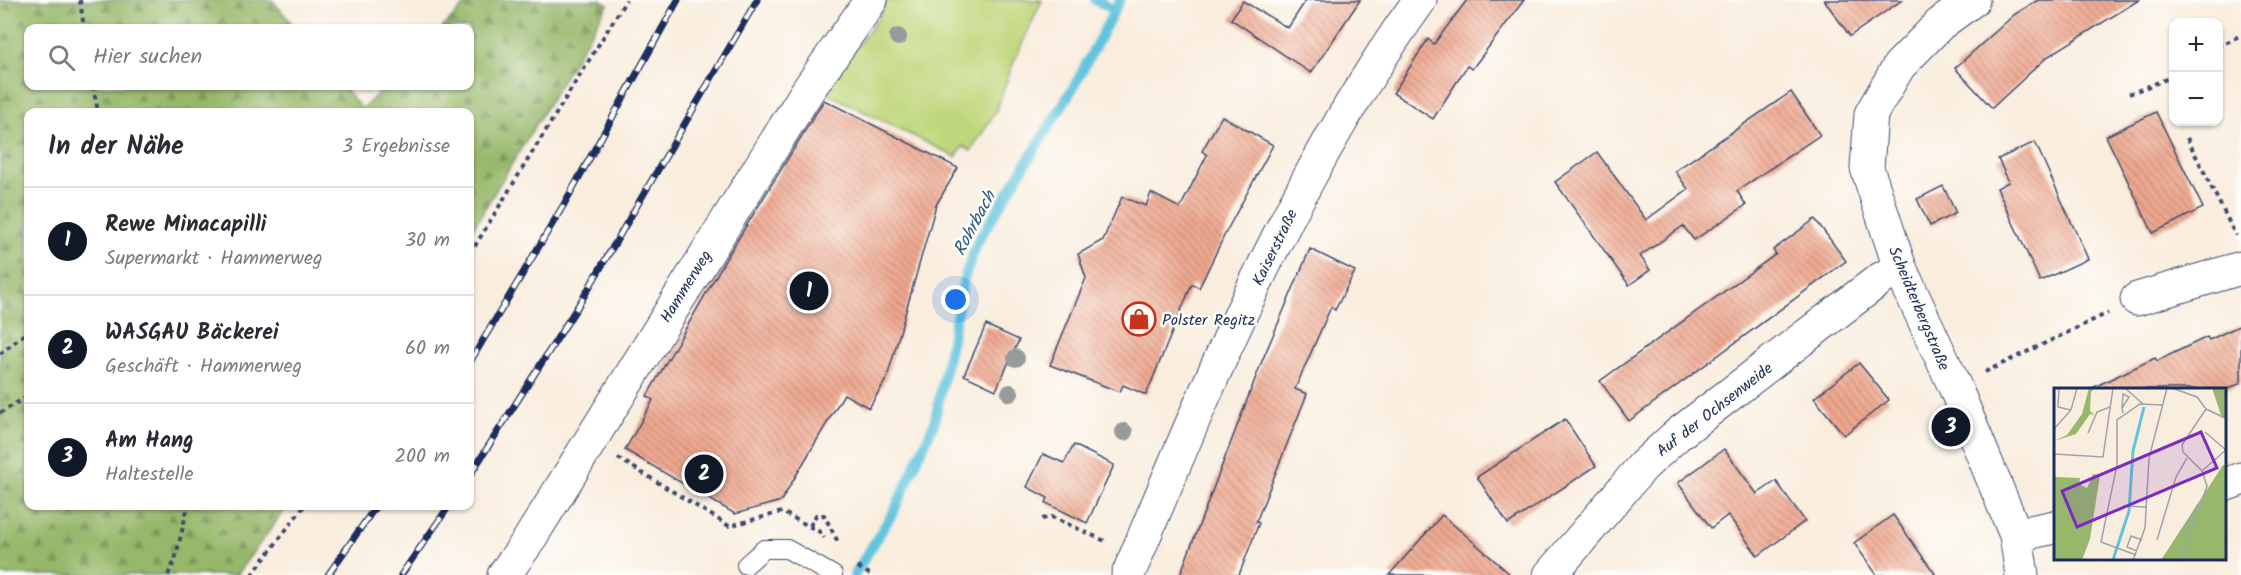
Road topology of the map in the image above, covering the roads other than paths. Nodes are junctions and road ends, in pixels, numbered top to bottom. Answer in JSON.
{"nodes":[{"id":1,"x":870,"y":0,"type":"edge"},
{"id":2,"x":1420,"y":0,"type":"edge"},
{"id":3,"x":1973,"y":0,"type":"edge"},
{"id":4,"x":1900,"y":268,"type":"junction"},
{"id":5,"x":2241,"y":268,"type":"edge"},
{"id":6,"x":2137,"y":299,"type":"road end"},
{"id":7,"x":2241,"y":479,"type":"edge"},
{"id":8,"x":2226,"y":484,"type":"edge"},
{"id":9,"x":2054,"y":527,"type":"edge"},
{"id":10,"x":2016,"y":535,"type":"junction"},
{"id":11,"x":746,"y":565,"type":"dead end"},
{"id":12,"x":1132,"y":565,"type":"edge"},
{"id":13,"x":828,"y":572,"type":"edge"},
{"id":14,"x":504,"y":575,"type":"edge"},
{"id":15,"x":1550,"y":575,"type":"edge"},
{"id":16,"x":2022,"y":575,"type":"edge"}],
"edges":[{"from":1,"to":14,"type":"street","name":"Hammerweg"},
{"from":2,"to":12,"type":"street","name":"Kaiserstraße"},
{"from":3,"to":4,"type":"street","name":"Scheidterbergstraße"},
{"from":4,"to":10,"type":"street","name":"Scheidterbergstraße"},
{"from":4,"to":15,"type":"street","name":"Auf der Ochsenweide"},
{"from":5,"to":6,"type":"street"},
{"from":7,"to":8,"type":"street"},
{"from":9,"to":10,"type":"street"},
{"from":10,"to":16,"type":"street","name":"Scheidterbergstraße"},
{"from":11,"to":13,"type":"lane"}]}
